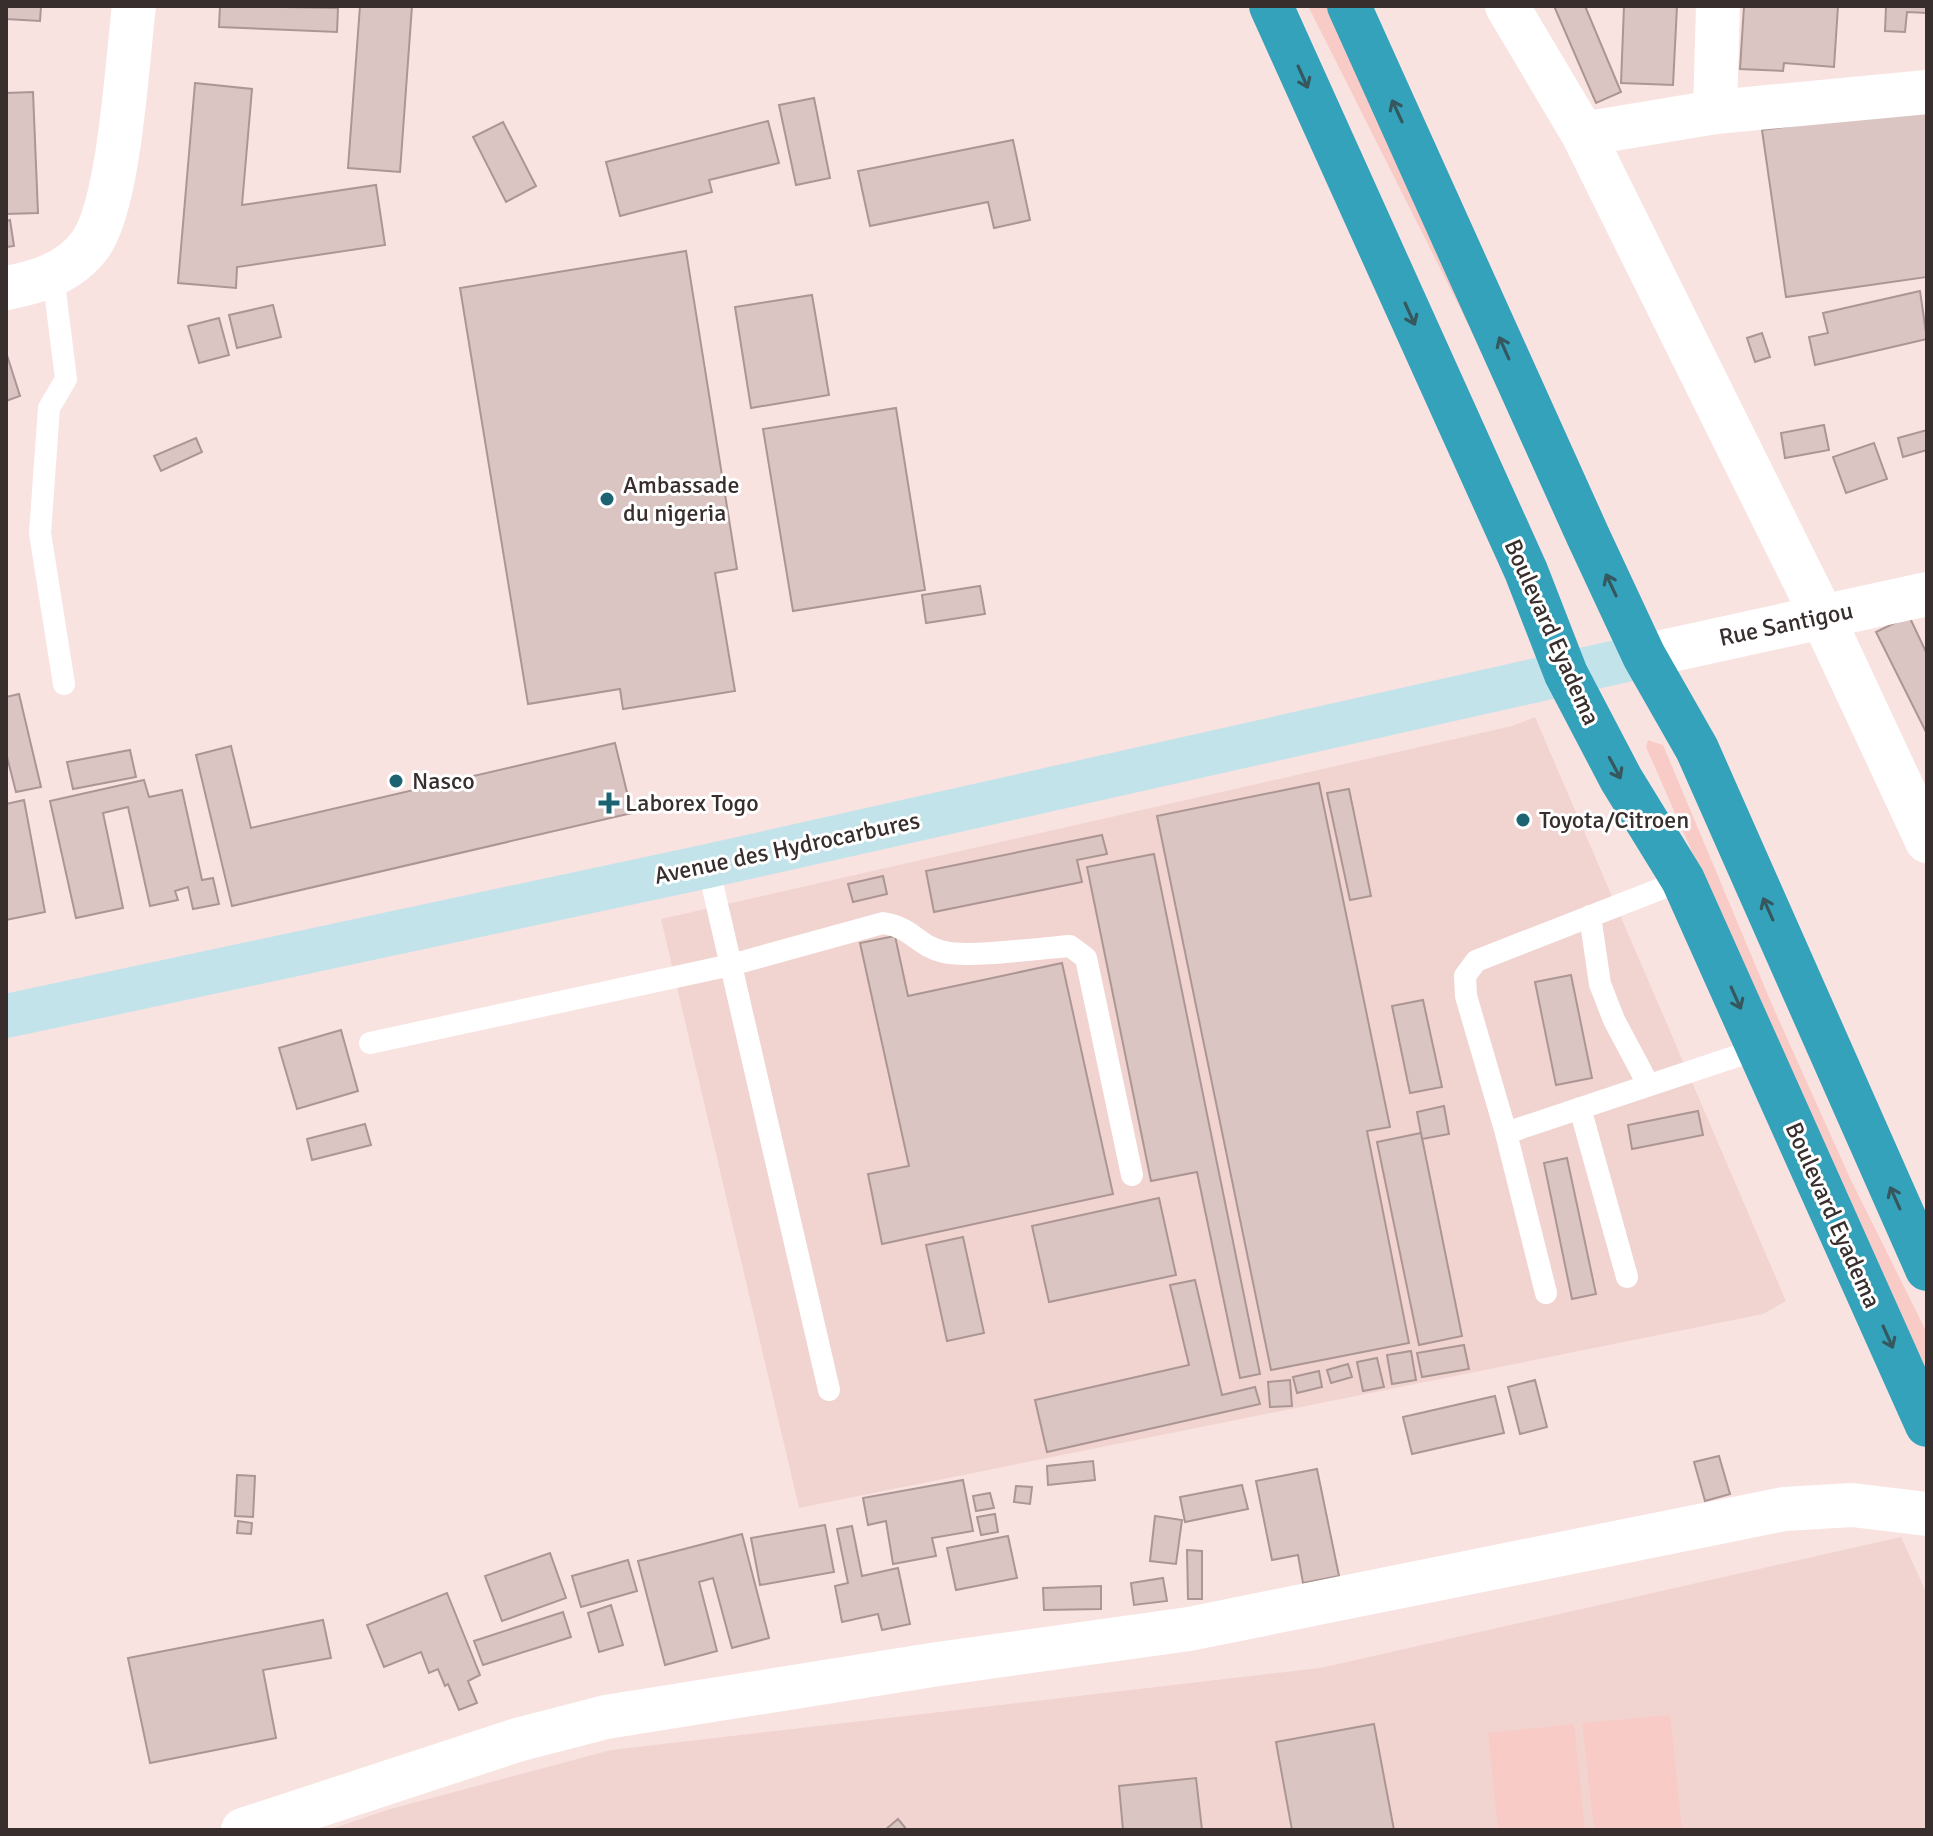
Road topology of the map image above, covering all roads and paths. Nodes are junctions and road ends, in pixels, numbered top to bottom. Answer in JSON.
{"nodes":[{"id":1,"x":134,"y":6,"type":"edge"},
{"id":2,"x":1271,"y":6,"type":"edge"},
{"id":3,"x":1349,"y":6,"type":"edge"},
{"id":4,"x":1507,"y":6,"type":"edge"},
{"id":5,"x":1718,"y":6,"type":"edge"},
{"id":6,"x":1927,"y":92,"type":"edge"},
{"id":7,"x":1715,"y":112,"type":"junction"},
{"id":8,"x":1583,"y":134,"type":"junction"},
{"id":9,"x":53,"y":275,"type":"junction"},
{"id":10,"x":6,"y":288,"type":"edge"},
{"id":11,"x":1927,"y":594,"type":"edge"},
{"id":12,"x":1822,"y":616,"type":"junction"},
{"id":13,"x":1644,"y":656,"type":"junction"},
{"id":14,"x":1566,"y":674,"type":"junction"},
{"id":15,"x":64,"y":684,"type":"dead end"},
{"id":16,"x":1924,"y":829,"type":"edge"},
{"id":17,"x":708,"y":866,"type":"junction"},
{"id":18,"x":1683,"y":880,"type":"junction"},
{"id":19,"x":1590,"y":916,"type":"junction"},
{"id":20,"x":731,"y":965,"type":"junction"},
{"id":21,"x":6,"y":1016,"type":"edge"},
{"id":22,"x":370,"y":1043,"type":"dead end"},
{"id":23,"x":1758,"y":1049,"type":"junction"},
{"id":24,"x":1648,"y":1084,"type":"junction"},
{"id":25,"x":1580,"y":1108,"type":"junction"},
{"id":26,"x":1506,"y":1133,"type":"junction"},
{"id":27,"x":1132,"y":1175,"type":"dead end"},
{"id":28,"x":1927,"y":1269,"type":"edge"},
{"id":29,"x":1627,"y":1277,"type":"dead end"},
{"id":30,"x":1546,"y":1293,"type":"dead end"},
{"id":31,"x":829,"y":1390,"type":"dead end"},
{"id":32,"x":1927,"y":1425,"type":"edge"},
{"id":33,"x":1927,"y":1514,"type":"edge"},
{"id":34,"x":243,"y":1830,"type":"edge"}],
"edges":[{"from":1,"to":9,"type":"street"},
{"from":2,"to":14,"type":"highway","name":"Boulevard Eyadema","one_way":true},
{"from":13,"to":3,"type":"highway","one_way":true},
{"from":4,"to":8,"type":"street"},
{"from":5,"to":7,"type":"street"},
{"from":6,"to":7,"type":"street"},
{"from":7,"to":8,"type":"street"},
{"from":8,"to":12,"type":"street"},
{"from":9,"to":10,"type":"street"},
{"from":9,"to":15,"type":"lane"},
{"from":11,"to":12,"type":"street","name":"Rue Santigou"},
{"from":12,"to":13,"type":"street","name":"Rue Santigou"},
{"from":12,"to":16,"type":"street"},
{"from":13,"to":14,"type":"main road","name":"Avenue des Hydrocarbures"},
{"from":28,"to":13,"type":"highway","one_way":true},
{"from":14,"to":17,"type":"main road","name":"Avenue des Hydrocarbures"},
{"from":14,"to":18,"type":"highway","name":"Boulevard Eyadema","one_way":true},
{"from":17,"to":20,"type":"lane"},
{"from":17,"to":21,"type":"main road","name":"Avenue des Hydrocarbures"},
{"from":18,"to":19,"type":"lane"},
{"from":18,"to":23,"type":"highway","name":"Boulevard Eyadema","one_way":true},
{"from":19,"to":24,"type":"lane"},
{"from":19,"to":26,"type":"lane"},
{"from":20,"to":22,"type":"lane"},
{"from":20,"to":27,"type":"lane"},
{"from":20,"to":31,"type":"lane"},
{"from":23,"to":24,"type":"lane"},
{"from":23,"to":32,"type":"highway","name":"Boulevard Eyadema","one_way":true},
{"from":24,"to":25,"type":"lane"},
{"from":25,"to":26,"type":"lane"},
{"from":25,"to":29,"type":"lane"},
{"from":26,"to":30,"type":"lane"},
{"from":33,"to":34,"type":"street"}]}
